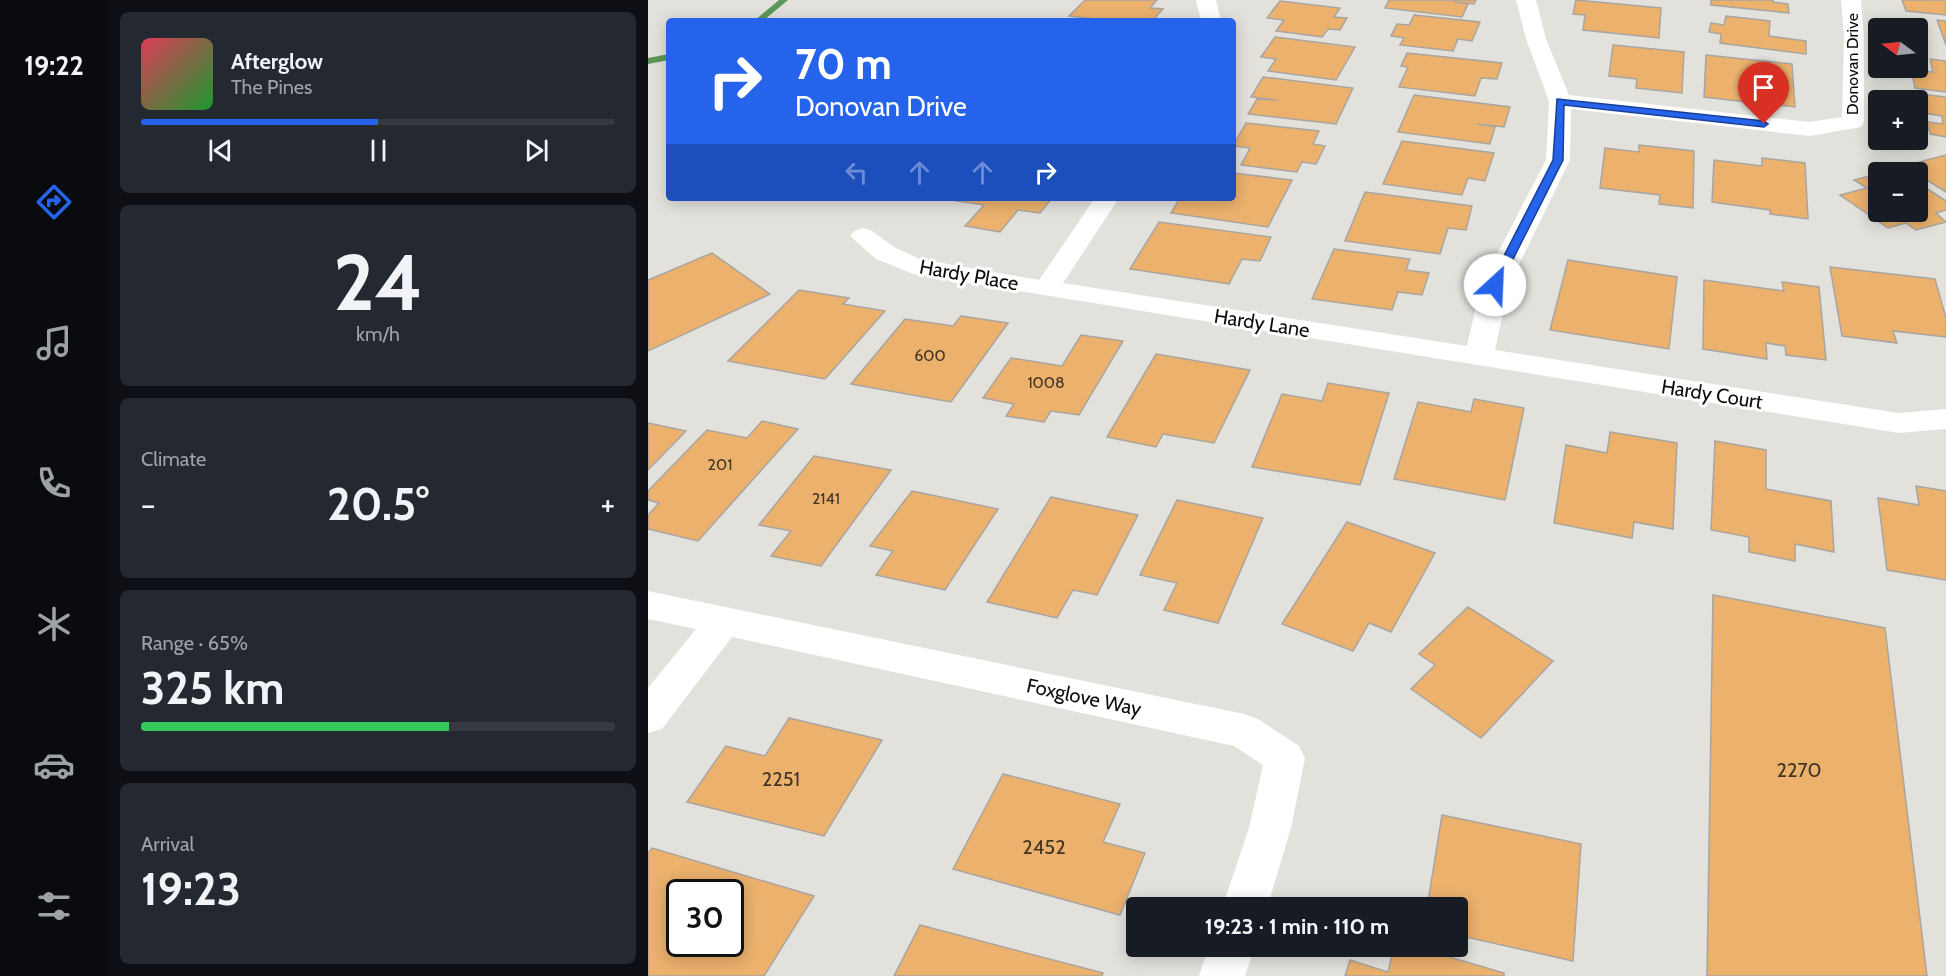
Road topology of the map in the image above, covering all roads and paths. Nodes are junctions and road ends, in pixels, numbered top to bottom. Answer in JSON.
{"nodes":[{"id":1,"x":1206,"y":0,"type":"edge"},
{"id":2,"x":1526,"y":0,"type":"edge"},
{"id":3,"x":1851,"y":0,"type":"edge"},
{"id":4,"x":1210,"y":18,"type":"edge"},
{"id":5,"x":1560,"y":101,"type":"junction"},
{"id":6,"x":1105,"y":201,"type":"edge"},
{"id":7,"x":863,"y":236,"type":"dead end"},
{"id":8,"x":1046,"y":289,"type":"junction"},
{"id":9,"x":1479,"y":358,"type":"junction"},
{"id":10,"x":1946,"y":419,"type":"edge"},
{"id":11,"x":648,"y":604,"type":"edge"},
{"id":12,"x":723,"y":622,"type":"junction"},
{"id":13,"x":648,"y":717,"type":"edge"},
{"id":14,"x":1248,"y":897,"type":"edge"},
{"id":15,"x":1228,"y":957,"type":"edge"},
{"id":16,"x":1222,"y":976,"type":"edge"}],
"edges":[{"from":1,"to":4,"type":"street"},
{"from":2,"to":5,"type":"street"},
{"from":3,"to":5,"type":"street","name":"Donovan Drive"},
{"from":5,"to":9,"type":"street"},
{"from":6,"to":8,"type":"street"},
{"from":7,"to":8,"type":"street","name":"Hardy Place"},
{"from":8,"to":9,"type":"street","name":"Hardy Lane"},
{"from":9,"to":10,"type":"street","name":"Hardy Court"},
{"from":11,"to":12,"type":"street"},
{"from":12,"to":13,"type":"street"},
{"from":12,"to":14,"type":"street","name":"Foxglove Way"},
{"from":15,"to":16,"type":"street"}]}
